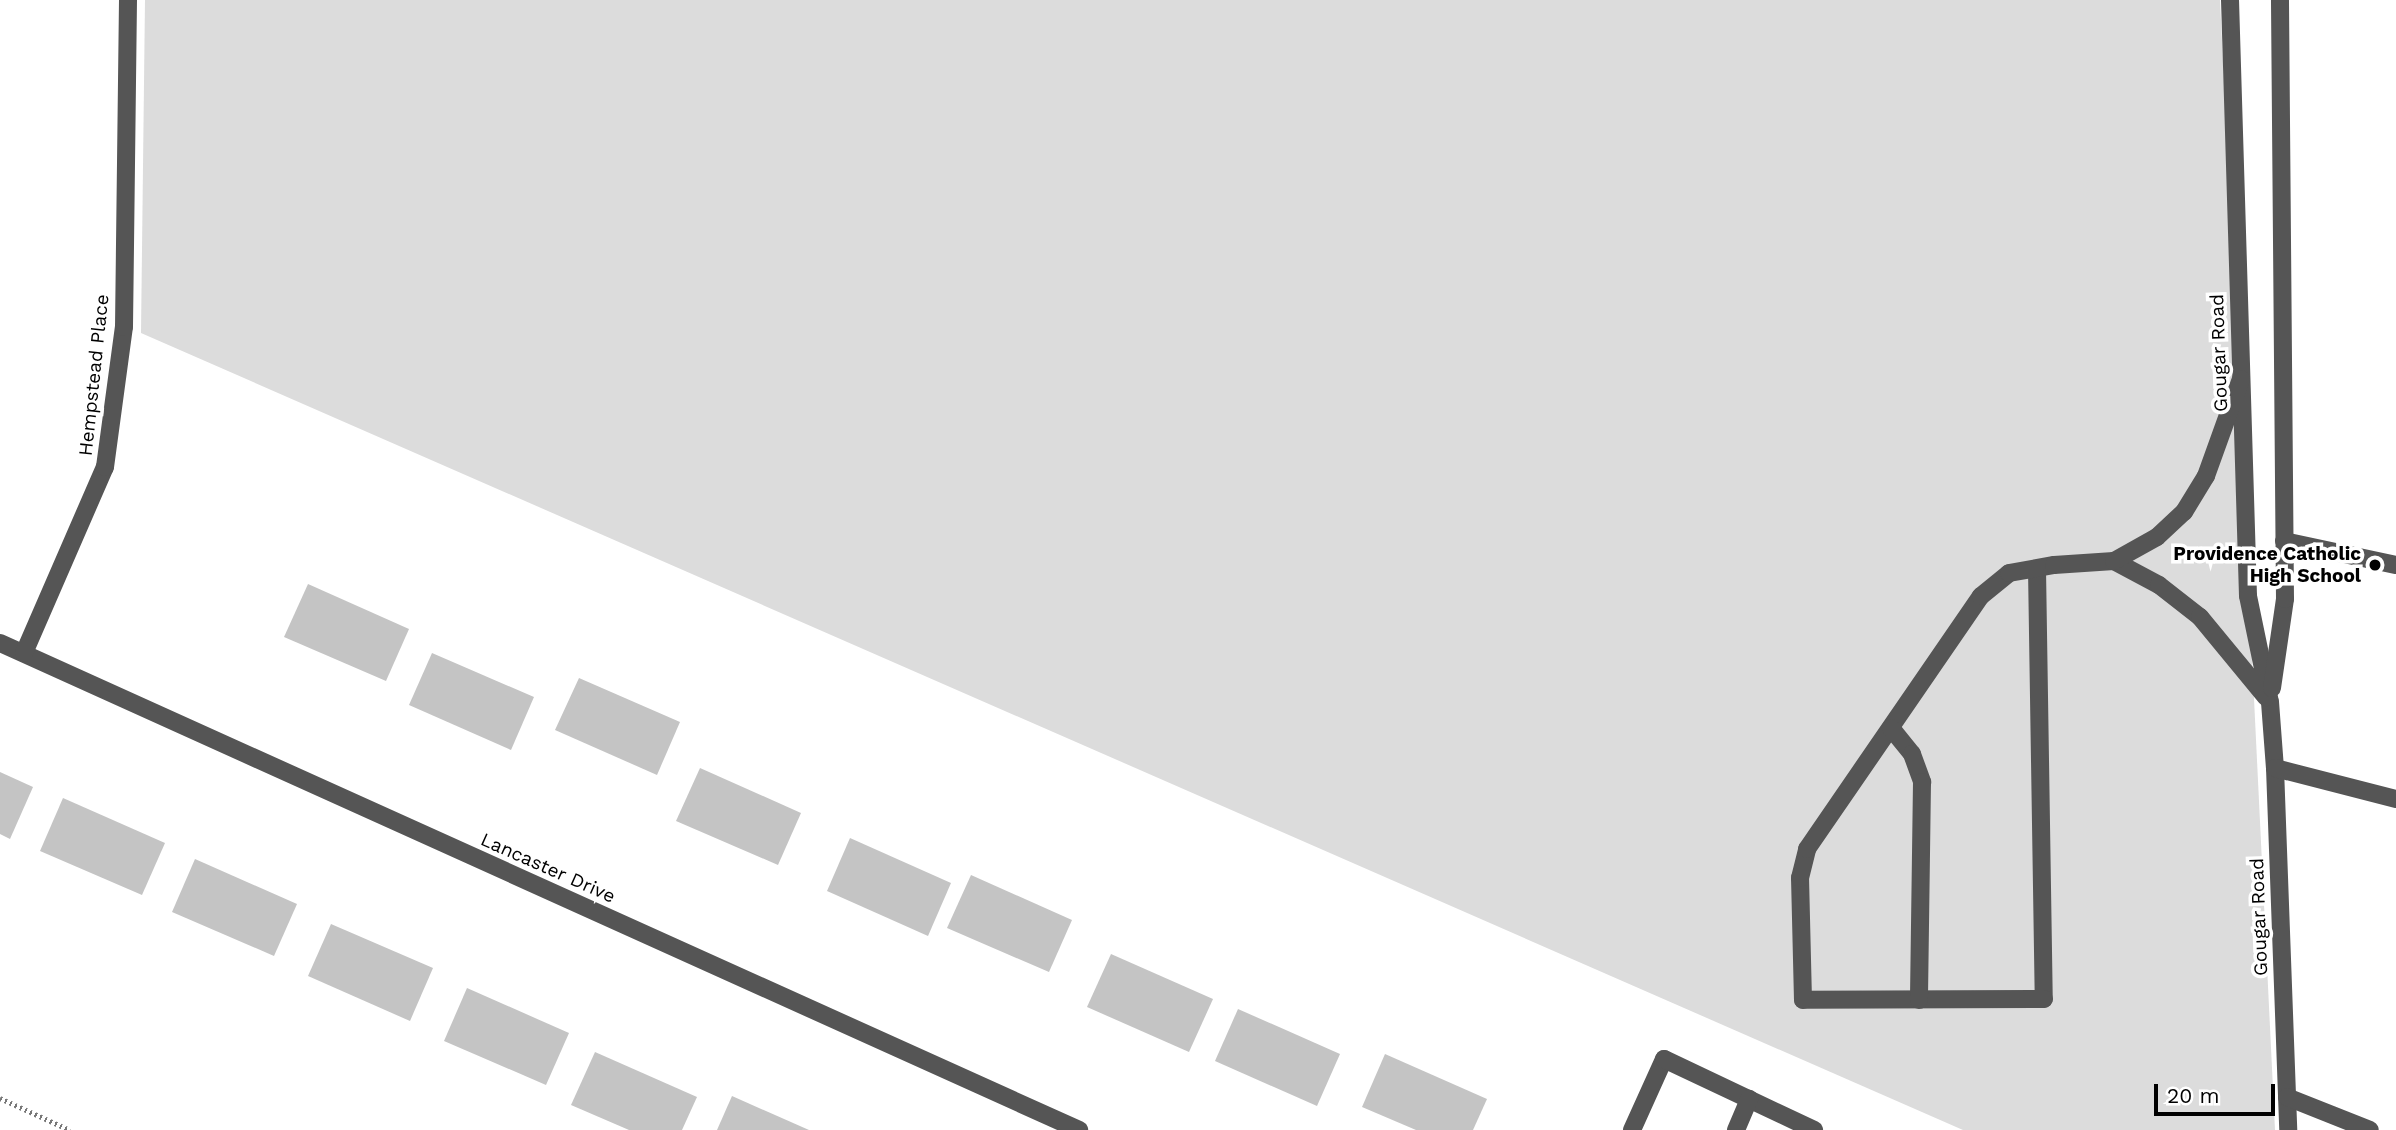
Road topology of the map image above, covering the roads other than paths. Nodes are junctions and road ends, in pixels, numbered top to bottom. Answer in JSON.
{"nodes":[{"id":1,"x":128,"y":0,"type":"edge"},
{"id":2,"x":2230,"y":0,"type":"edge"},
{"id":3,"x":2280,"y":0,"type":"edge"},
{"id":4,"x":2241,"y":379,"type":"junction"},
{"id":5,"x":2284,"y":541,"type":"junction"},
{"id":6,"x":2114,"y":561,"type":"junction"},
{"id":7,"x":2396,"y":565,"type":"edge"},
{"id":8,"x":2037,"y":569,"type":"junction"},
{"id":9,"x":0,"y":643,"type":"edge"},
{"id":10,"x":24,"y":653,"type":"junction"},
{"id":11,"x":2270,"y":702,"type":"junction"},
{"id":12,"x":1891,"y":728,"type":"junction"},
{"id":13,"x":2275,"y":768,"type":"junction"},
{"id":14,"x":2396,"y":799,"type":"edge"},
{"id":15,"x":1919,"y":1000,"type":"junction"},
{"id":16,"x":2287,"y":1097,"type":"junction"},
{"id":17,"x":1749,"y":1099,"type":"junction"},
{"id":18,"x":1079,"y":1130,"type":"edge"},
{"id":19,"x":1632,"y":1130,"type":"edge"},
{"id":20,"x":1736,"y":1130,"type":"edge"},
{"id":21,"x":1814,"y":1130,"type":"edge"},
{"id":22,"x":2288,"y":1130,"type":"edge"},
{"id":23,"x":2370,"y":1130,"type":"edge"}],
"edges":[{"from":1,"to":10,"type":"street","name":"Hempstead Place"},
{"from":2,"to":4,"type":"street","name":"Gougar Road"},
{"from":3,"to":5,"type":"street","name":"Gougar Road"},
{"from":4,"to":6,"type":"street"},
{"from":4,"to":11,"type":"street","name":"Gougar Road"},
{"from":5,"to":7,"type":"street"},
{"from":5,"to":11,"type":"street","name":"Gougar Road"},
{"from":6,"to":8,"type":"street"},
{"from":6,"to":11,"type":"street"},
{"from":8,"to":12,"type":"street"},
{"from":8,"to":15,"type":"street"},
{"from":9,"to":10,"type":"street","name":"Lancaster Drive"},
{"from":10,"to":18,"type":"street","name":"Lancaster Drive"},
{"from":11,"to":13,"type":"street","name":"Gougar Road"},
{"from":12,"to":15,"type":"street"},
{"from":12,"to":15,"type":"street"},
{"from":13,"to":14,"type":"street"},
{"from":13,"to":16,"type":"street","name":"Gougar Road"},
{"from":16,"to":22,"type":"street","name":"Gougar Road"},
{"from":16,"to":23,"type":"street"},
{"from":17,"to":19,"type":"street"},
{"from":17,"to":20,"type":"street"},
{"from":17,"to":21,"type":"street"}]}
